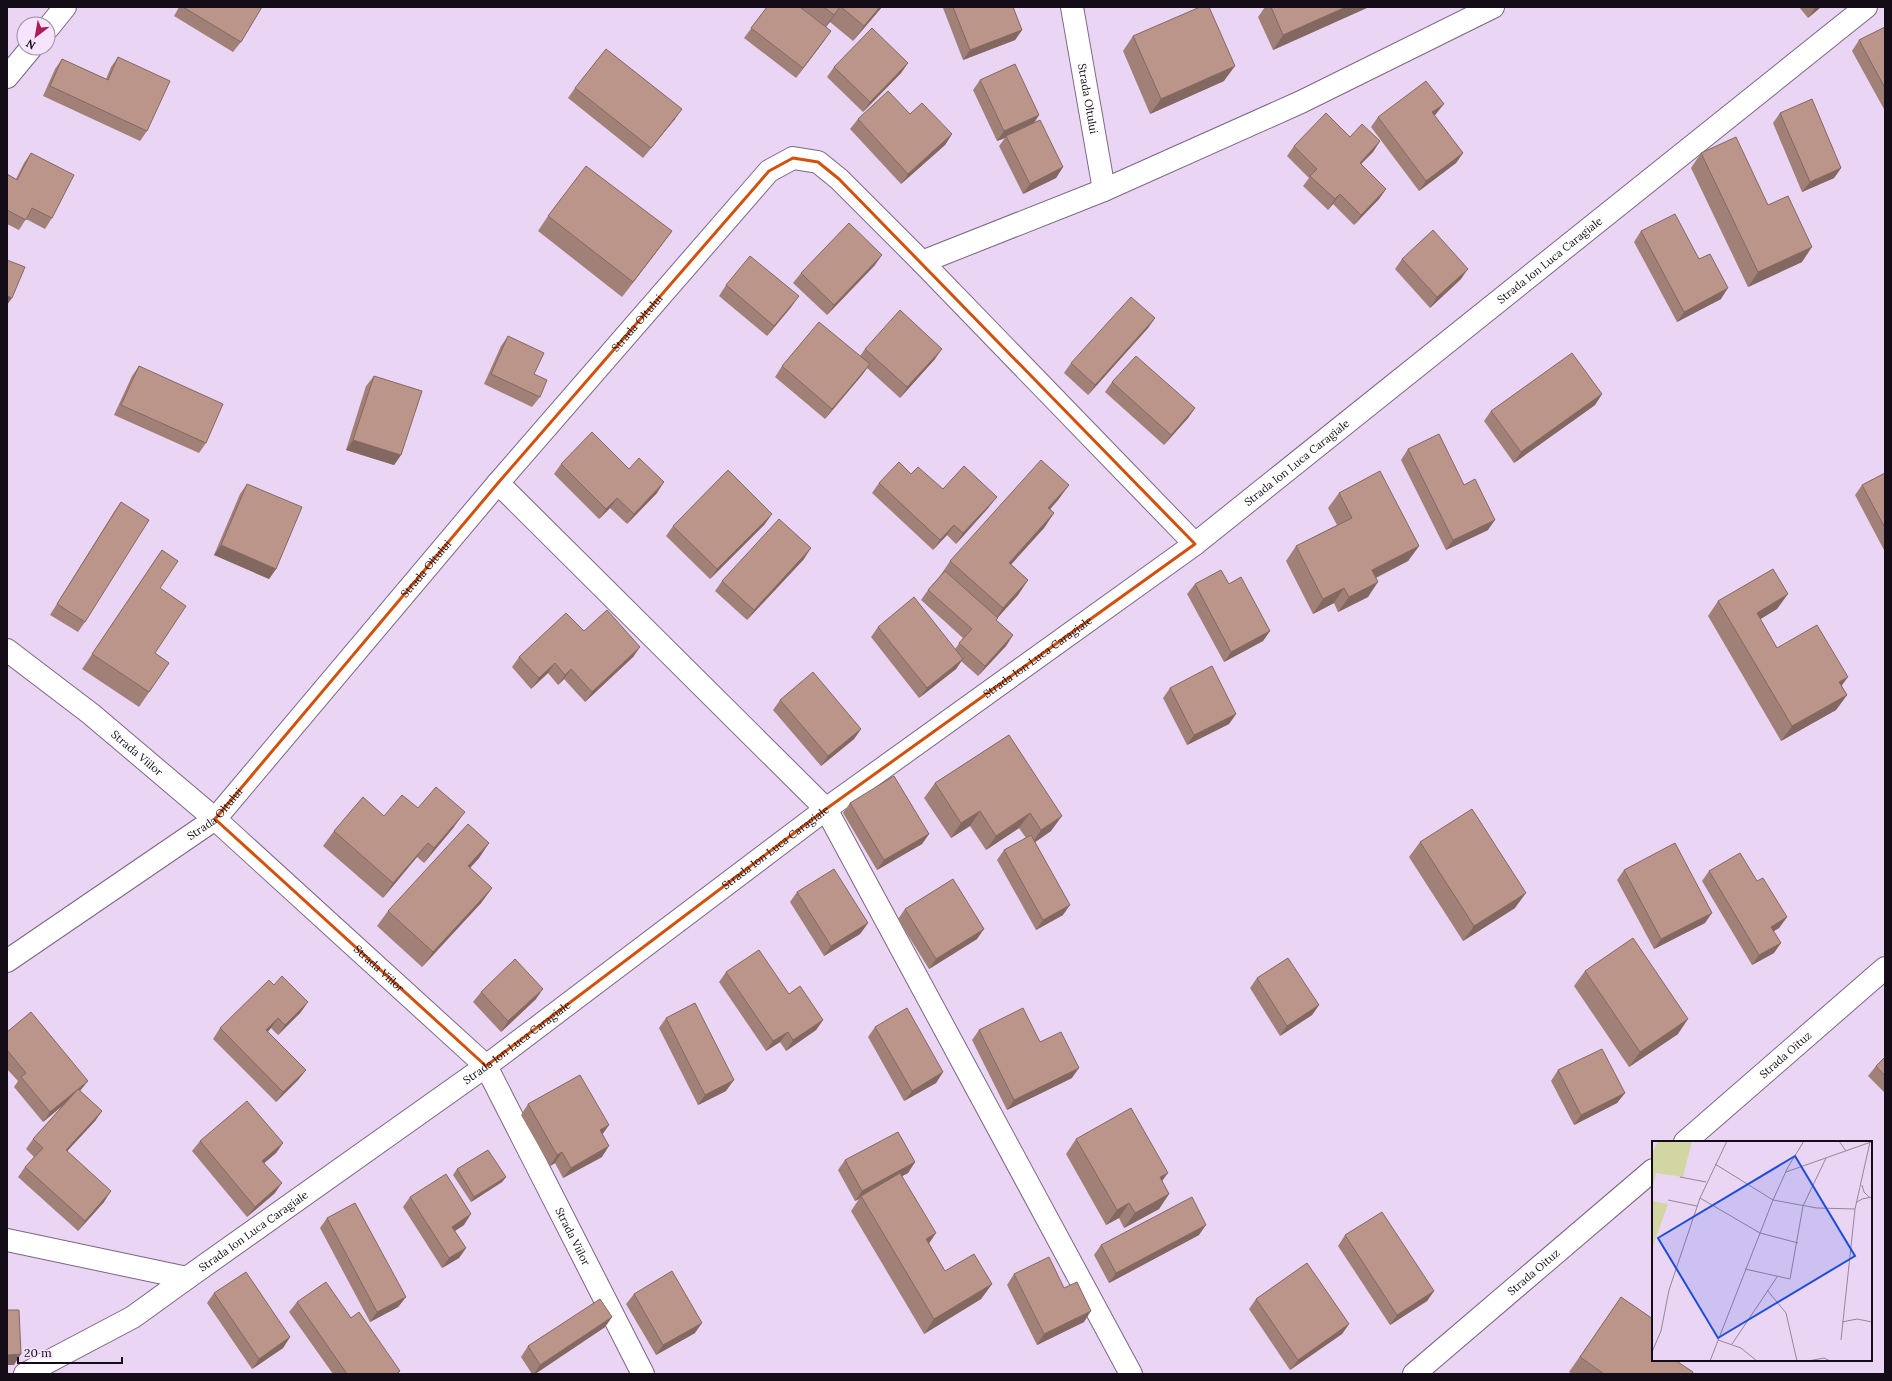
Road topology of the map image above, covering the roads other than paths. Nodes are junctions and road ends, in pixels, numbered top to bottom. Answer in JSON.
{"nodes":[{"id":1,"x":65,"y":7,"type":"edge"},
{"id":2,"x":1072,"y":7,"type":"edge"},
{"id":3,"x":1493,"y":7,"type":"edge"},
{"id":4,"x":1866,"y":7,"type":"edge"},
{"id":5,"x":56,"y":18,"type":"edge"},
{"id":6,"x":24,"y":56,"type":"edge"},
{"id":7,"x":7,"y":77,"type":"edge"},
{"id":8,"x":1104,"y":190,"type":"junction"},
{"id":9,"x":922,"y":262,"type":"junction"},
{"id":10,"x":498,"y":483,"type":"junction"},
{"id":11,"x":1195,"y":544,"type":"junction"},
{"id":12,"x":7,"y":650,"type":"edge"},
{"id":13,"x":826,"y":809,"type":"junction"},
{"id":14,"x":215,"y":819,"type":"junction"},
{"id":15,"x":7,"y":961,"type":"edge"},
{"id":16,"x":1885,"y":968,"type":"edge"},
{"id":17,"x":486,"y":1066,"type":"junction"},
{"id":18,"x":1686,"y":1141,"type":"edge"},
{"id":19,"x":1652,"y":1171,"type":"edge"},
{"id":20,"x":7,"y":1240,"type":"edge"},
{"id":21,"x":187,"y":1278,"type":"junction"},
{"id":22,"x":25,"y":1374,"type":"edge"},
{"id":23,"x":643,"y":1374,"type":"edge"},
{"id":24,"x":1131,"y":1374,"type":"edge"},
{"id":25,"x":1414,"y":1374,"type":"edge"}],
"edges":[{"from":1,"to":5,"type":"street"},
{"from":2,"to":8,"type":"street","name":"Strada Oltului"},
{"from":3,"to":8,"type":"street"},
{"from":4,"to":11,"type":"street","name":"Strada Ion Luca Caragiale"},
{"from":6,"to":7,"type":"street"},
{"from":8,"to":9,"type":"street"},
{"from":9,"to":10,"type":"street","name":"Strada Oltului"},
{"from":9,"to":11,"type":"street"},
{"from":10,"to":13,"type":"street"},
{"from":10,"to":14,"type":"street","name":"Strada Oltului"},
{"from":11,"to":13,"type":"street","name":"Strada Ion Luca Caragiale"},
{"from":12,"to":14,"type":"street","name":"Strada Viilor"},
{"from":13,"to":17,"type":"street","name":"Strada Ion Luca Caragiale"},
{"from":13,"to":24,"type":"street"},
{"from":14,"to":15,"type":"street","name":"Strada Oltului"},
{"from":14,"to":17,"type":"street","name":"Strada Viilor"},
{"from":16,"to":18,"type":"street","name":"Strada Oituz"},
{"from":17,"to":21,"type":"street","name":"Strada Ion Luca Caragiale"},
{"from":17,"to":23,"type":"street","name":"Strada Viilor"},
{"from":19,"to":25,"type":"street","name":"Strada Oituz"},
{"from":20,"to":21,"type":"street","name":"Strada Ion Luca Caragiale"},
{"from":21,"to":22,"type":"street","name":"Strada Ion Luca Caragiale"}]}
